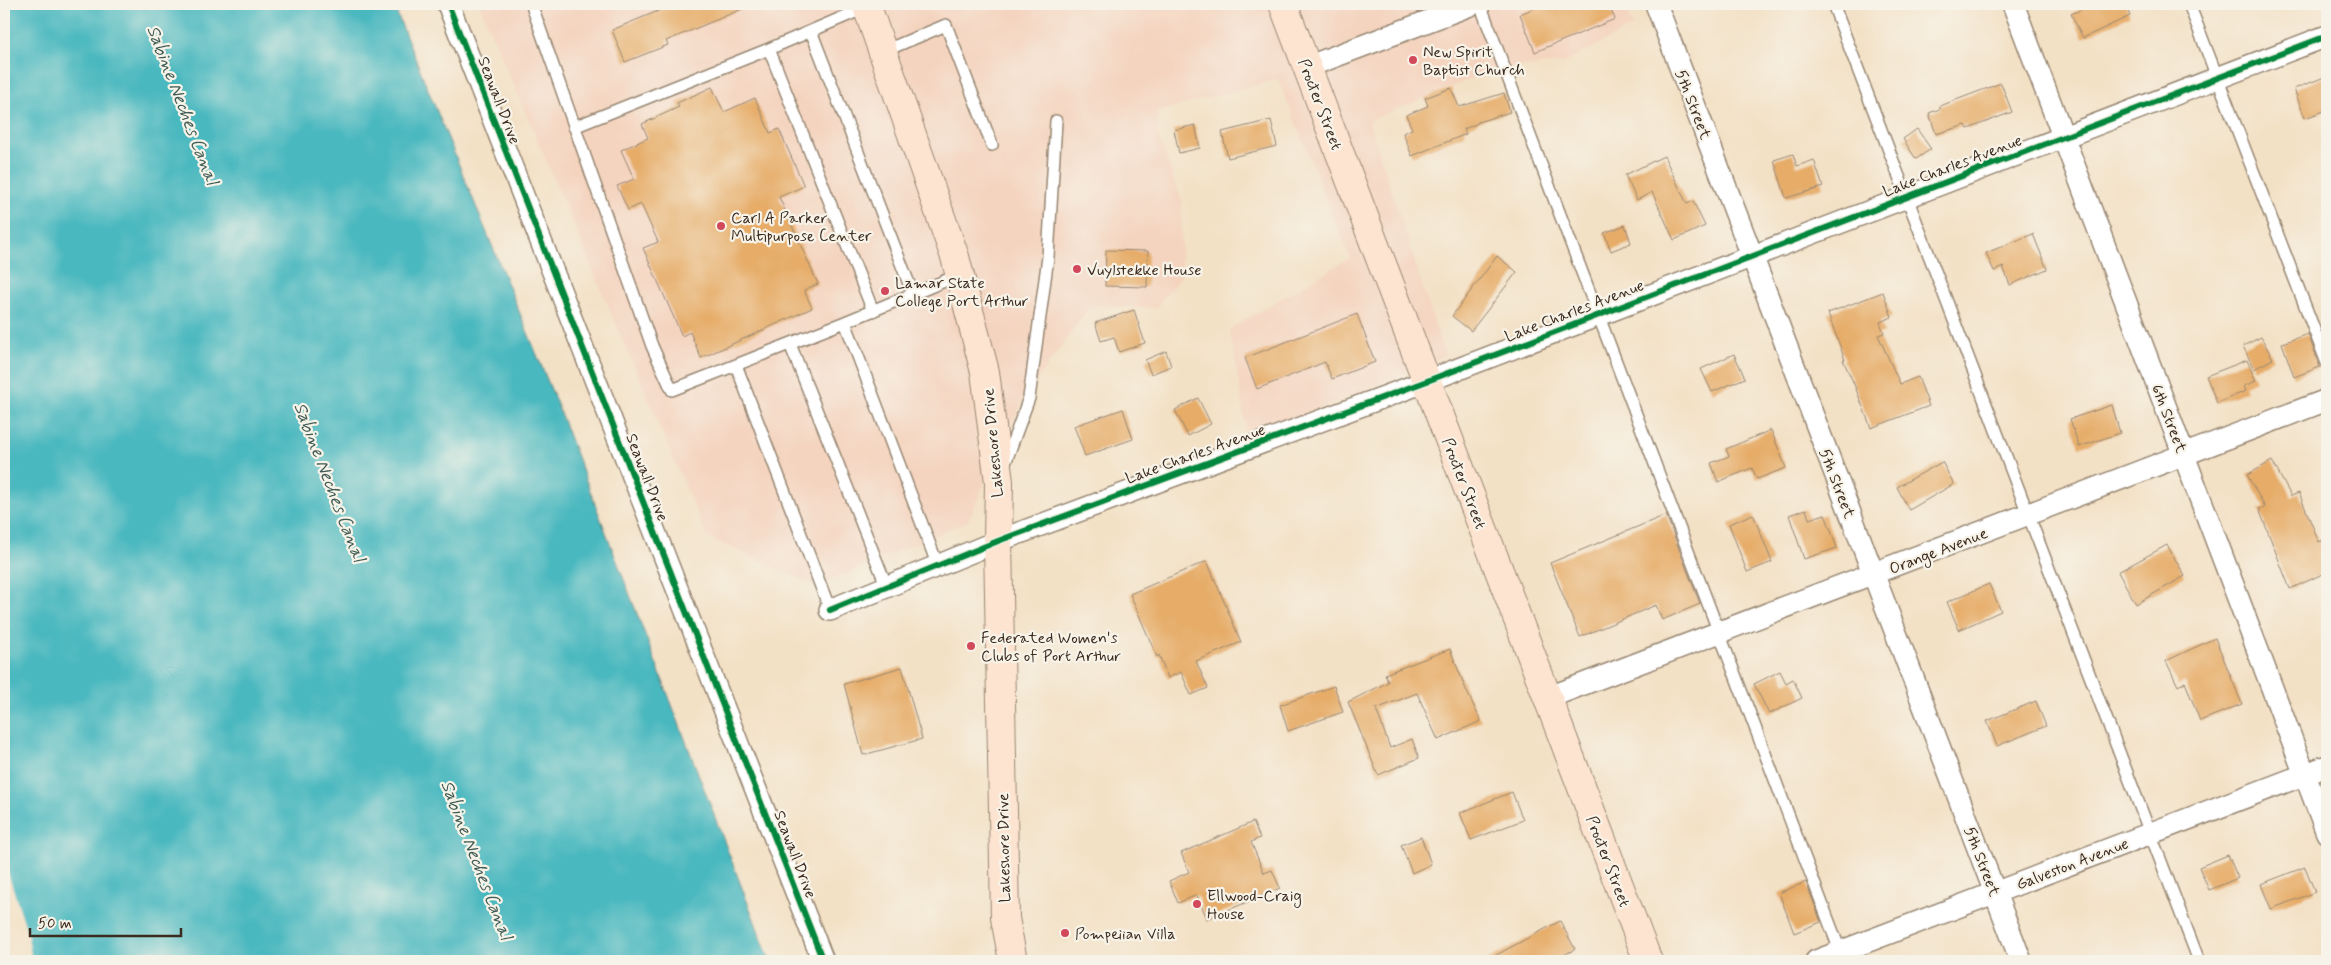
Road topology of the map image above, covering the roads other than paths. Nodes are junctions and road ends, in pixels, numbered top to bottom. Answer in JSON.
{"nodes":[{"id":1,"x":448,"y":4,"type":"edge"},
{"id":2,"x":536,"y":4,"type":"edge"},
{"id":3,"x":1283,"y":4,"type":"edge"},
{"id":4,"x":1473,"y":4,"type":"edge"},
{"id":5,"x":1480,"y":4,"type":"edge"},
{"id":6,"x":1656,"y":4,"type":"edge"},
{"id":7,"x":1833,"y":4,"type":"edge"},
{"id":8,"x":2013,"y":4,"type":"edge"},
{"id":9,"x":2188,"y":4,"type":"edge"},
{"id":10,"x":867,"y":6,"type":"edge"},
{"id":11,"x":812,"y":31,"type":"junction"},
{"id":12,"x":2327,"y":36,"type":"edge"},
{"id":13,"x":769,"y":49,"type":"junction"},
{"id":14,"x":884,"y":51,"type":"junction"},
{"id":15,"x":1308,"y":67,"type":"junction"},
{"id":16,"x":2217,"y":78,"type":"junction"},
{"id":17,"x":1056,"y":121,"type":"dead end"},
{"id":18,"x":574,"y":127,"type":"junction"},
{"id":19,"x":2064,"y":137,"type":"junction"},
{"id":20,"x":992,"y":145,"type":"dead end"},
{"id":21,"x":1907,"y":197,"type":"junction"},
{"id":22,"x":1752,"y":256,"type":"junction"},
{"id":23,"x":960,"y":275,"type":"junction"},
{"id":24,"x":913,"y":294,"type":"junction"},
{"id":25,"x":873,"y":311,"type":"junction"},
{"id":26,"x":1598,"y":316,"type":"junction"},
{"id":27,"x":845,"y":322,"type":"junction"},
{"id":28,"x":790,"y":344,"type":"junction"},
{"id":29,"x":2327,"y":363,"type":"edge"},
{"id":30,"x":736,"y":365,"type":"junction"},
{"id":31,"x":1427,"y":382,"type":"junction"},
{"id":32,"x":2327,"y":400,"type":"edge"},
{"id":33,"x":2184,"y":455,"type":"junction"},
{"id":34,"x":999,"y":482,"type":"junction"},
{"id":35,"x":2028,"y":515,"type":"junction"},
{"id":36,"x":998,"y":541,"type":"junction"},
{"id":37,"x":938,"y":566,"type":"junction"},
{"id":38,"x":1873,"y":575,"type":"junction"},
{"id":39,"x":887,"y":586,"type":"junction"},
{"id":40,"x":830,"y":610,"type":"joint"},
{"id":41,"x":1719,"y":633,"type":"junction"},
{"id":42,"x":1547,"y":698,"type":"junction"},
{"id":43,"x":2327,"y":766,"type":"edge"},
{"id":44,"x":2305,"y":774,"type":"junction"},
{"id":45,"x":2327,"y":833,"type":"edge"},
{"id":46,"x":2150,"y":834,"type":"junction"},
{"id":47,"x":1995,"y":893,"type":"junction"},
{"id":48,"x":1842,"y":957,"type":"edge"},
{"id":49,"x":823,"y":961,"type":"edge"},
{"id":50,"x":1013,"y":961,"type":"edge"},
{"id":51,"x":1648,"y":961,"type":"edge"},
{"id":52,"x":1816,"y":961,"type":"edge"},
{"id":53,"x":2021,"y":961,"type":"edge"},
{"id":54,"x":2199,"y":961,"type":"edge"}],
"edges":[{"from":1,"to":49,"type":"street","name":"Seawall Drive"},
{"from":2,"to":18,"type":"lane"},
{"from":3,"to":15,"type":"main road","name":"Procter Street"},
{"from":4,"to":15,"type":"street"},
{"from":5,"to":26,"type":"lane"},
{"from":6,"to":22,"type":"street","name":"5th Street"},
{"from":7,"to":21,"type":"lane"},
{"from":8,"to":19,"type":"street","name":"6th Street"},
{"from":9,"to":16,"type":"lane"},
{"from":10,"to":11,"type":"lane"},
{"from":10,"to":14,"type":"main road","name":"Lakeshore Drive"},
{"from":11,"to":13,"type":"lane"},
{"from":11,"to":24,"type":"lane"},
{"from":12,"to":16,"type":"street","name":"Lake Charles Avenue"},
{"from":13,"to":18,"type":"lane"},
{"from":13,"to":25,"type":"lane"},
{"from":14,"to":20,"type":"lane"},
{"from":14,"to":23,"type":"main road","name":"Lakeshore Drive"},
{"from":15,"to":31,"type":"main road","name":"Procter Street"},
{"from":16,"to":19,"type":"street","name":"Lake Charles Avenue"},
{"from":16,"to":29,"type":"lane"},
{"from":17,"to":34,"type":"lane"},
{"from":18,"to":30,"type":"lane"},
{"from":19,"to":21,"type":"street","name":"Lake Charles Avenue"},
{"from":19,"to":33,"type":"street","name":"6th Street"},
{"from":21,"to":22,"type":"street","name":"Lake Charles Avenue"},
{"from":21,"to":35,"type":"lane"},
{"from":22,"to":26,"type":"street","name":"Lake Charles Avenue"},
{"from":22,"to":38,"type":"street","name":"5th Street"},
{"from":23,"to":24,"type":"lane"},
{"from":23,"to":34,"type":"main road","name":"Lakeshore Drive"},
{"from":24,"to":25,"type":"lane"},
{"from":25,"to":27,"type":"lane"},
{"from":26,"to":31,"type":"street","name":"Lake Charles Avenue"},
{"from":26,"to":41,"type":"lane"},
{"from":27,"to":28,"type":"lane"},
{"from":27,"to":37,"type":"lane"},
{"from":28,"to":30,"type":"lane"},
{"from":28,"to":39,"type":"lane"},
{"from":30,"to":40,"type":"lane"},
{"from":31,"to":36,"type":"street","name":"Lake Charles Avenue"},
{"from":31,"to":42,"type":"main road","name":"Procter Street"},
{"from":32,"to":33,"type":"street","name":"Orange Avenue"},
{"from":33,"to":35,"type":"street","name":"Orange Avenue"},
{"from":33,"to":44,"type":"street","name":"6th Street"},
{"from":34,"to":36,"type":"main road","name":"Lakeshore Drive"},
{"from":35,"to":38,"type":"street","name":"Orange Avenue"},
{"from":35,"to":46,"type":"lane"},
{"from":36,"to":37,"type":"street","name":"Lake Charles Avenue"},
{"from":36,"to":50,"type":"main road","name":"Lakeshore Drive"},
{"from":37,"to":39,"type":"street","name":"Lake Charles Avenue"},
{"from":38,"to":41,"type":"street","name":"Orange Avenue"},
{"from":38,"to":47,"type":"street","name":"5th Street"},
{"from":39,"to":40,"type":"street","name":"Lake Charles Avenue"},
{"from":41,"to":42,"type":"street","name":"Orange Avenue"},
{"from":41,"to":48,"type":"lane"},
{"from":42,"to":51,"type":"main road","name":"Procter Street"},
{"from":43,"to":44,"type":"street","name":"Galveston Avenue"},
{"from":44,"to":45,"type":"street","name":"6th Street"},
{"from":44,"to":46,"type":"street","name":"Galveston Avenue"},
{"from":46,"to":47,"type":"street","name":"Galveston Avenue"},
{"from":46,"to":54,"type":"lane"},
{"from":47,"to":48,"type":"street","name":"Galveston Avenue"},
{"from":47,"to":53,"type":"street","name":"5th Street"},
{"from":48,"to":52,"type":"street","name":"Galveston Avenue"}]}
